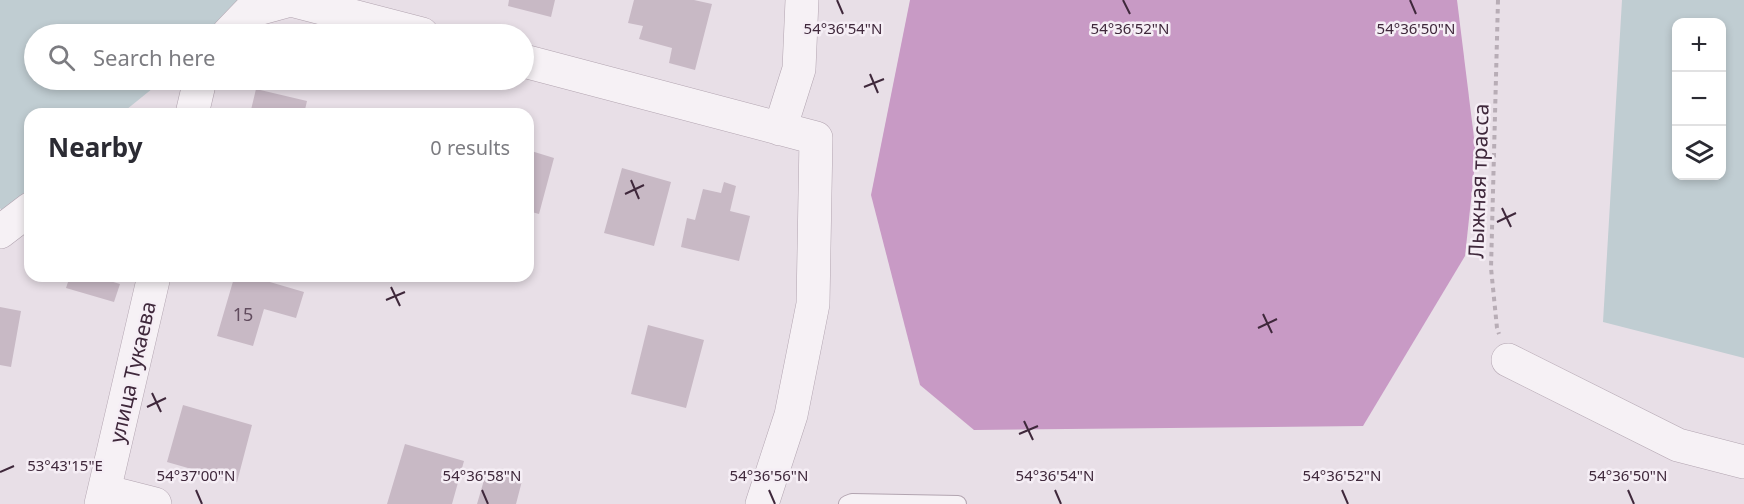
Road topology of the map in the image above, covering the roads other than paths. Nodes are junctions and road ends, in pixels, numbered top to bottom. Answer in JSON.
{"nodes":[{"id":1,"x":290,"y":0,"type":"edge"},
{"id":2,"x":802,"y":0,"type":"edge"},
{"id":3,"x":238,"y":24,"type":"edge"},
{"id":4,"x":383,"y":24,"type":"edge"},
{"id":5,"x":534,"y":64,"type":"edge"},
{"id":6,"x":198,"y":90,"type":"edge"},
{"id":7,"x":193,"y":108,"type":"edge"},
{"id":8,"x":780,"y":129,"type":"junction"},
{"id":9,"x":24,"y":214,"type":"edge"},
{"id":10,"x":0,"y":232,"type":"edge"},
{"id":11,"x":153,"y":282,"type":"edge"},
{"id":12,"x":1508,"y":360,"type":"road end"},
{"id":13,"x":1744,"y":462,"type":"edge"},
{"id":14,"x":102,"y":498,"type":"edge"},
{"id":15,"x":155,"y":504,"type":"edge"},
{"id":16,"x":762,"y":504,"type":"edge"},
{"id":17,"x":847,"y":504,"type":"edge"},
{"id":18,"x":958,"y":504,"type":"edge"}],
"edges":[{"from":1,"to":3,"type":"street"},
{"from":1,"to":4,"type":"street"},
{"from":2,"to":8,"type":"street"},
{"from":5,"to":8,"type":"street"},
{"from":6,"to":7,"type":"street"},
{"from":8,"to":16,"type":"street"},
{"from":9,"to":10,"type":"street"},
{"from":11,"to":14,"type":"street","name":"улица Тукаева"},
{"from":12,"to":13,"type":"street"},
{"from":14,"to":15,"type":"street"},
{"from":17,"to":18,"type":"lane"}]}
